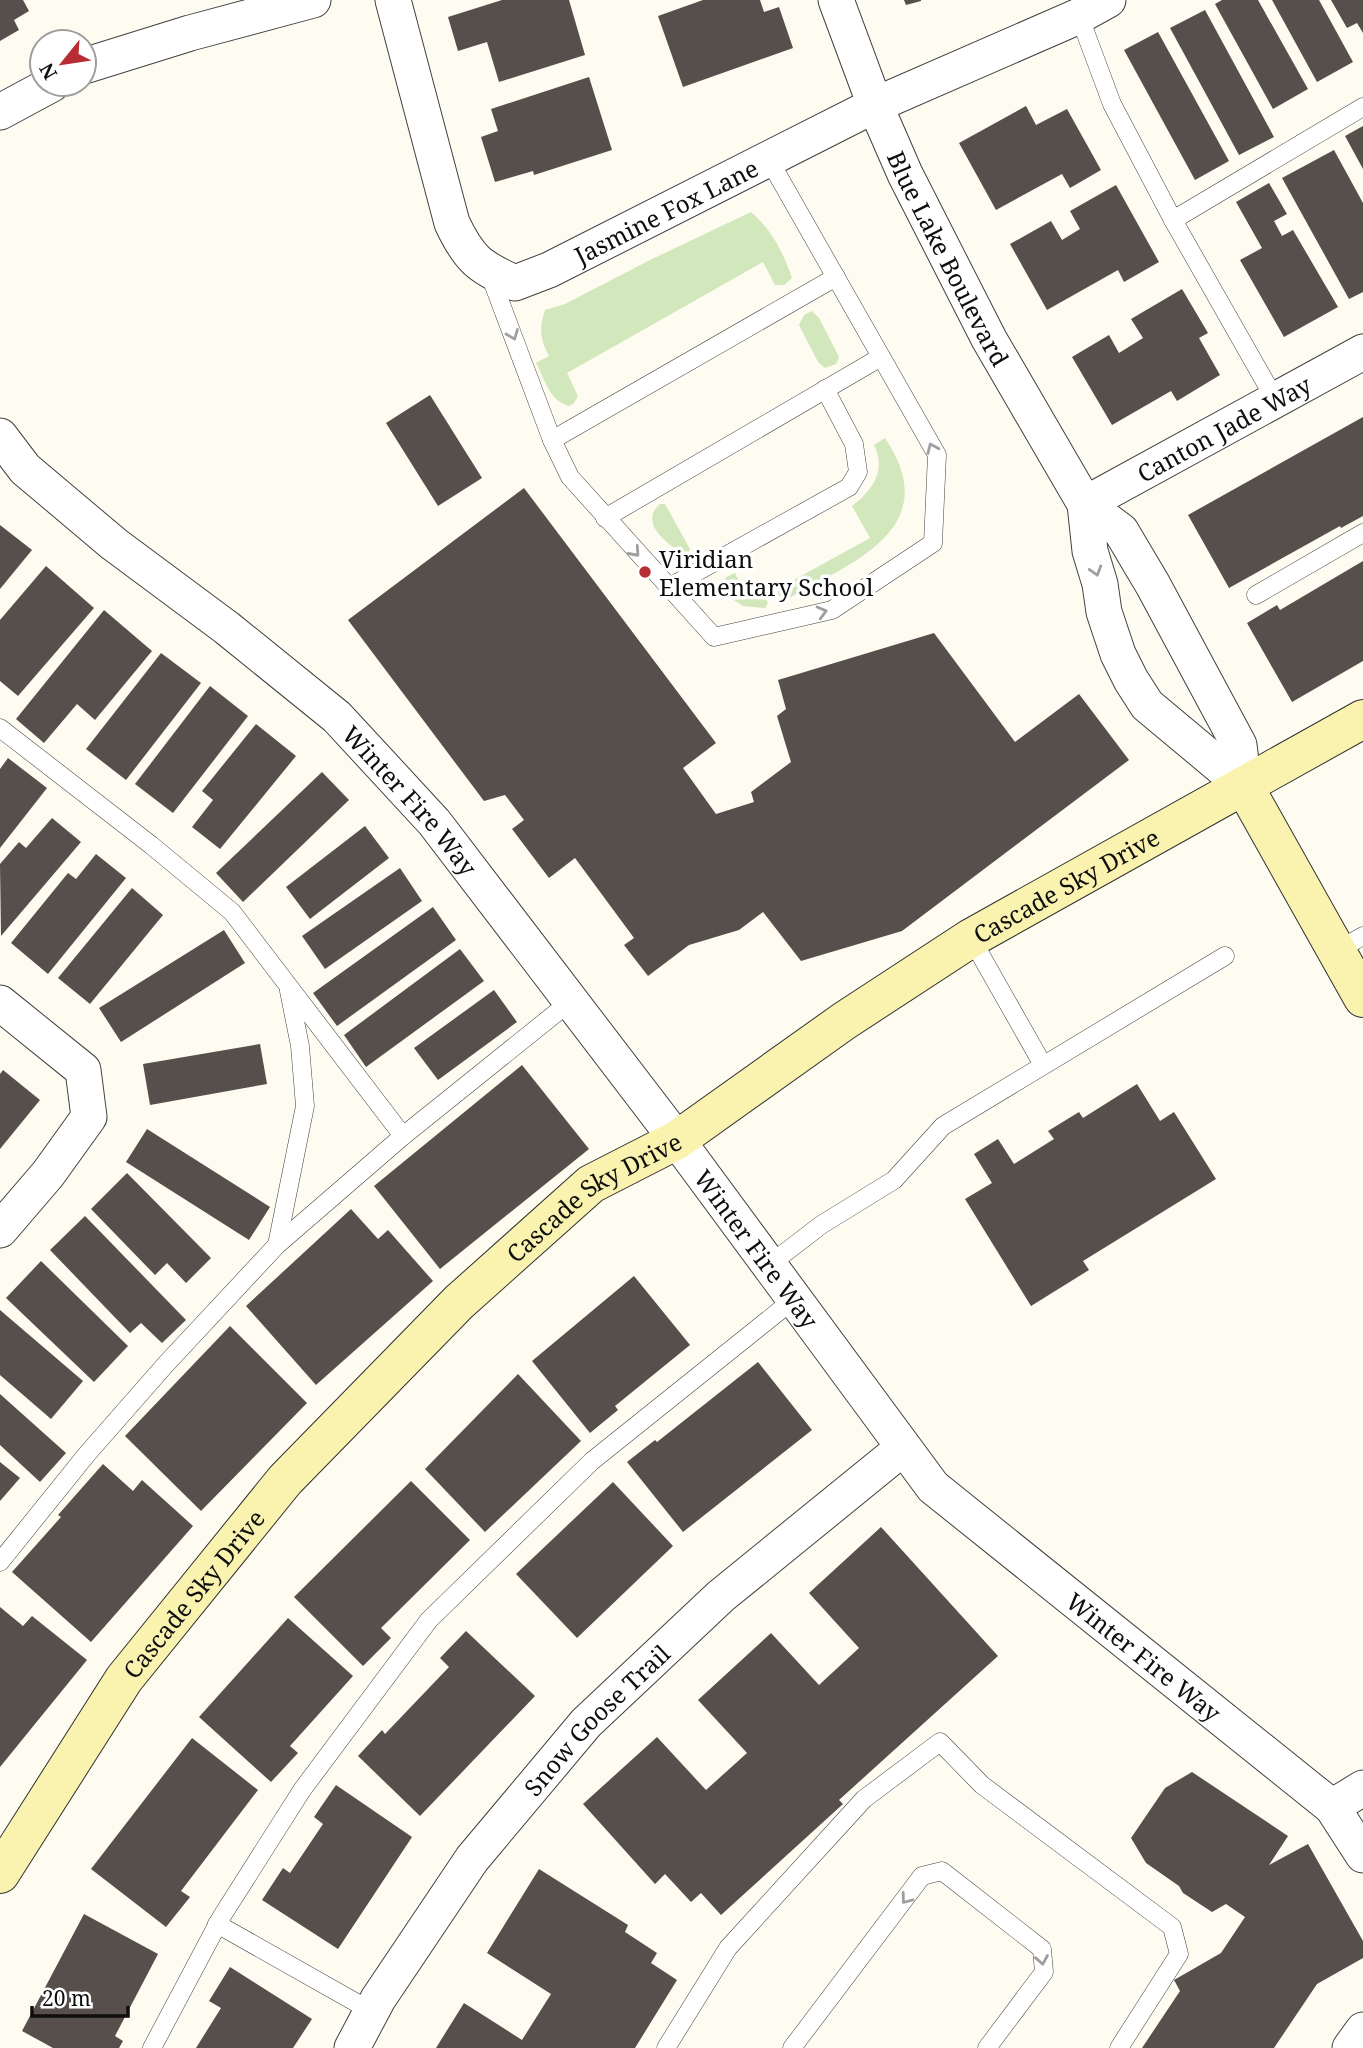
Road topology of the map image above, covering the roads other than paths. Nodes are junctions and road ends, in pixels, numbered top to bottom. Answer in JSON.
{"nodes":[{"id":1,"x":313,"y":0,"type":"edge"},
{"id":2,"x":393,"y":0,"type":"edge"},
{"id":3,"x":836,"y":0,"type":"edge"},
{"id":4,"x":1087,"y":5,"type":"edge"},
{"id":5,"x":98,"y":62,"type":"edge"},
{"id":6,"x":28,"y":97,"type":"edge"},
{"id":7,"x":875,"y":105,"type":"junction"},
{"id":8,"x":1363,"y":107,"type":"edge"},
{"id":9,"x":0,"y":112,"type":"edge"},
{"id":10,"x":768,"y":158,"type":"junction"},
{"id":11,"x":1173,"y":220,"type":"junction"},
{"id":12,"x":489,"y":271,"type":"junction"},
{"id":13,"x":836,"y":277,"type":"junction"},
{"id":14,"x":1363,"y":352,"type":"edge"},
{"id":15,"x":881,"y":357,"type":"junction"},
{"id":16,"x":825,"y":389,"type":"junction"},
{"id":17,"x":1276,"y":401,"type":"junction"},
{"id":18,"x":0,"y":436,"type":"edge"},
{"id":19,"x":552,"y":440,"type":"junction"},
{"id":20,"x":1084,"y":504,"type":"junction"},
{"id":21,"x":605,"y":518,"type":"junction"},
{"id":22,"x":1363,"y":533,"type":"edge"},
{"id":23,"x":668,"y":588,"type":"junction"},
{"id":24,"x":1256,"y":595,"type":"dead end"},
{"id":25,"x":1363,"y":719,"type":"edge"},
{"id":26,"x":0,"y":729,"type":"edge"},
{"id":27,"x":1244,"y":786,"type":"junction"},
{"id":28,"x":971,"y":938,"type":"junction"},
{"id":29,"x":1350,"y":943,"type":"edge"},
{"id":30,"x":1225,"y":956,"type":"dead end"},
{"id":31,"x":288,"y":988,"type":"junction"},
{"id":32,"x":1363,"y":998,"type":"edge"},
{"id":33,"x":571,"y":1001,"type":"junction"},
{"id":34,"x":0,"y":1003,"type":"edge"},
{"id":35,"x":1043,"y":1065,"type":"junction"},
{"id":36,"x":402,"y":1136,"type":"junction"},
{"id":37,"x":677,"y":1140,"type":"junction"},
{"id":38,"x":0,"y":1230,"type":"edge"},
{"id":39,"x":277,"y":1245,"type":"junction"},
{"id":40,"x":769,"y":1265,"type":"junction"},
{"id":41,"x":793,"y":1300,"type":"junction"},
{"id":42,"x":903,"y":1448,"type":"junction"},
{"id":43,"x":0,"y":1562,"type":"edge"},
{"id":44,"x":1363,"y":1788,"type":"edge"},
{"id":45,"x":1332,"y":1807,"type":"junction"},
{"id":46,"x":1363,"y":1855,"type":"edge"},
{"id":47,"x":0,"y":1874,"type":"edge"},
{"id":48,"x":218,"y":1924,"type":"junction"},
{"id":49,"x":371,"y":2011,"type":"junction"},
{"id":50,"x":1363,"y":2029,"type":"edge"},
{"id":51,"x":152,"y":2048,"type":"edge"},
{"id":52,"x":352,"y":2048,"type":"edge"},
{"id":53,"x":666,"y":2048,"type":"edge"},
{"id":54,"x":792,"y":2048,"type":"edge"},
{"id":55,"x":987,"y":2048,"type":"edge"},
{"id":56,"x":1119,"y":2048,"type":"edge"},
{"id":57,"x":1350,"y":2048,"type":"edge"}],
"edges":[{"from":1,"to":5,"type":"street"},
{"from":2,"to":12,"type":"street","name":"Jasmine Fox Lane"},
{"from":3,"to":7,"type":"street","name":"Blue Lake Boulevard"},
{"from":4,"to":7,"type":"street","name":"Jasmine Fox Lane"},
{"from":4,"to":11,"type":"lane"},
{"from":6,"to":9,"type":"street"},
{"from":7,"to":10,"type":"street","name":"Jasmine Fox Lane"},
{"from":7,"to":20,"type":"street","name":"Blue Lake Boulevard"},
{"from":8,"to":11,"type":"lane"},
{"from":10,"to":12,"type":"street","name":"Jasmine Fox Lane"},
{"from":10,"to":13,"type":"lane"},
{"from":11,"to":17,"type":"lane"},
{"from":12,"to":19,"type":"lane","one_way":true},
{"from":13,"to":15,"type":"lane"},
{"from":13,"to":19,"type":"lane"},
{"from":14,"to":17,"type":"street","name":"Canton Jade Way"},
{"from":15,"to":16,"type":"lane"},
{"from":23,"to":15,"type":"lane","one_way":true},
{"from":16,"to":21,"type":"lane"},
{"from":16,"to":23,"type":"lane"},
{"from":17,"to":20,"type":"street","name":"Canton Jade Way"},
{"from":18,"to":33,"type":"street","name":"Winter Fire Way"},
{"from":19,"to":21,"type":"lane"},
{"from":20,"to":27,"type":"street","name":"Blue Lake Boulevard"},
{"from":20,"to":27,"type":"street","name":"Blue Lake Boulevard","one_way":true},
{"from":21,"to":23,"type":"lane","one_way":true},
{"from":22,"to":24,"type":"lane"},
{"from":25,"to":27,"type":"street","name":"Cascade Sky Drive"},
{"from":26,"to":31,"type":"lane"},
{"from":27,"to":28,"type":"street","name":"Cascade Sky Drive"},
{"from":27,"to":29,"type":"street","name":"Blue Lake Boulevard"},
{"from":28,"to":35,"type":"lane"},
{"from":28,"to":37,"type":"street","name":"Cascade Sky Drive"},
{"from":29,"to":32,"type":"street","name":"Blue Lake Boulevard"},
{"from":30,"to":35,"type":"lane"},
{"from":31,"to":36,"type":"lane"},
{"from":31,"to":39,"type":"lane"},
{"from":33,"to":36,"type":"lane"},
{"from":33,"to":37,"type":"street","name":"Winter Fire Way"},
{"from":34,"to":38,"type":"street"},
{"from":35,"to":40,"type":"lane"},
{"from":36,"to":39,"type":"lane"},
{"from":37,"to":40,"type":"street","name":"Winter Fire Way"},
{"from":37,"to":47,"type":"street","name":"Cascade Sky Drive"},
{"from":39,"to":43,"type":"lane"},
{"from":40,"to":41,"type":"street","name":"Winter Fire Way"},
{"from":41,"to":42,"type":"street","name":"Winter Fire Way"},
{"from":41,"to":48,"type":"lane"},
{"from":42,"to":45,"type":"street","name":"Winter Fire Way"},
{"from":42,"to":49,"type":"street","name":"Snow Goose Trail"},
{"from":44,"to":45,"type":"street"},
{"from":45,"to":46,"type":"street","name":"Winter Fire Way"},
{"from":48,"to":49,"type":"lane"},
{"from":48,"to":51,"type":"lane"},
{"from":49,"to":52,"type":"street","name":"Snow Goose Trail"},
{"from":50,"to":57,"type":"street"},
{"from":53,"to":56,"type":"lane"},
{"from":54,"to":55,"type":"lane"}]}
